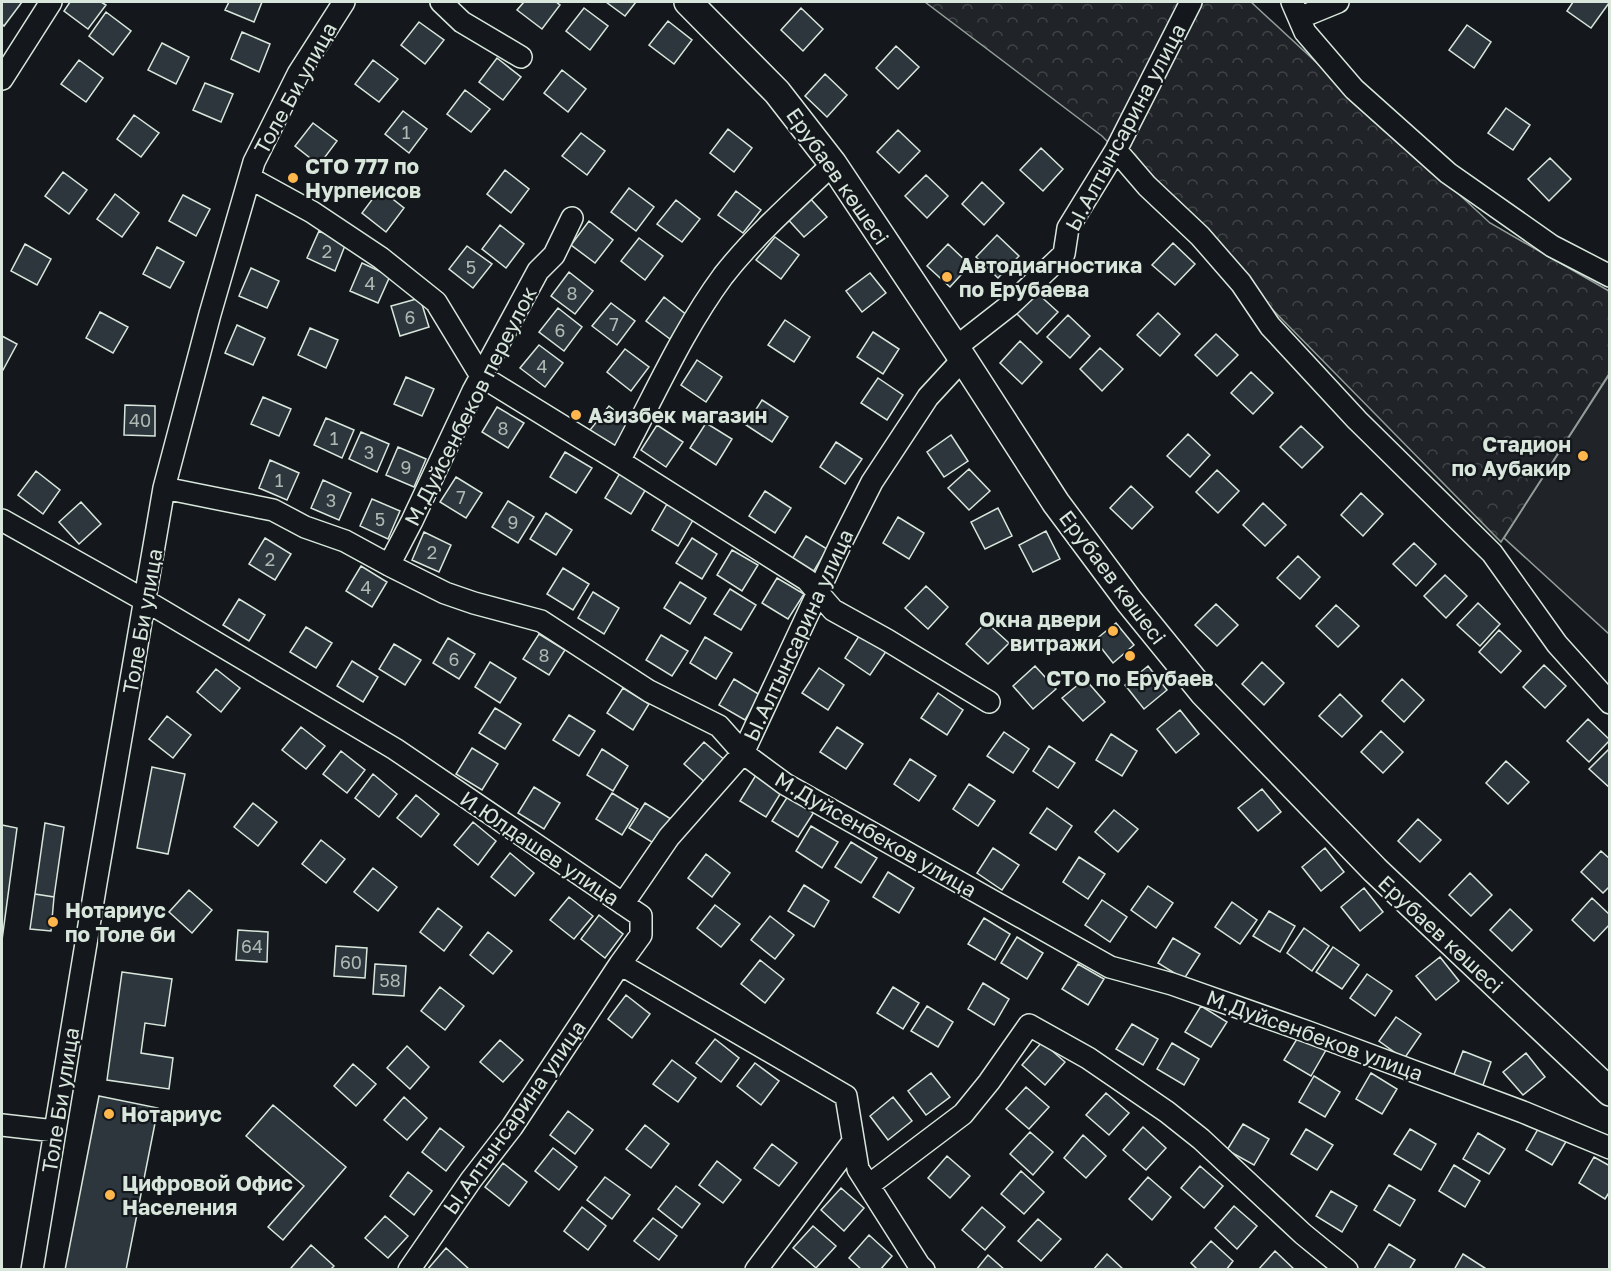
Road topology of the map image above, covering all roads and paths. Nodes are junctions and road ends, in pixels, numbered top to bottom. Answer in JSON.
{"nodes":[{"id":1,"x":51,"y":2,"type":"edge"},
{"id":2,"x":344,"y":2,"type":"edge"},
{"id":3,"x":441,"y":2,"type":"edge"},
{"id":4,"x":688,"y":2,"type":"edge"},
{"id":5,"x":1191,"y":2,"type":"edge"},
{"id":6,"x":1338,"y":2,"type":"edge"},
{"id":7,"x":1296,"y":10,"type":"edge"},
{"id":8,"x":520,"y":57,"type":"dead end"},
{"id":9,"x":2,"y":79,"type":"edge"},
{"id":10,"x":1116,"y":150,"type":"junction"},
{"id":11,"x":833,"y":164,"type":"junction"},
{"id":12,"x":250,"y":178,"type":"junction"},
{"id":13,"x":572,"y":218,"type":"dead end"},
{"id":14,"x":1610,"y":276,"type":"edge"},
{"id":15,"x":959,"y":353,"type":"junction"},
{"id":16,"x":481,"y":376,"type":"junction"},
{"id":17,"x":619,"y":461,"type":"junction"},
{"id":18,"x":165,"y":488,"type":"junction"},
{"id":19,"x":2,"y":520,"type":"edge"},
{"id":20,"x":389,"y":566,"type":"junction"},
{"id":21,"x":819,"y":594,"type":"junction"},
{"id":22,"x":146,"y":601,"type":"junction"},
{"id":23,"x":989,"y":702,"type":"dead end"},
{"id":24,"x":1610,"y":703,"type":"edge"},
{"id":25,"x":743,"y":753,"type":"junction"},
{"id":26,"x":623,"y":904,"type":"junction"},
{"id":27,"x":620,"y":964,"type":"junction"},
{"id":28,"x":1610,"y":1092,"type":"edge"},
{"id":29,"x":2,"y":1125,"type":"edge"},
{"id":30,"x":55,"y":1131,"type":"junction"},
{"id":31,"x":852,"y":1143,"type":"junction"},
{"id":32,"x":1610,"y":1148,"type":"edge"},
{"id":33,"x":869,"y":1185,"type":"junction"},
{"id":34,"x":32,"y":1269,"type":"edge"},
{"id":35,"x":409,"y":1269,"type":"edge"},
{"id":36,"x":756,"y":1269,"type":"edge"},
{"id":37,"x":924,"y":1269,"type":"edge"},
{"id":38,"x":1347,"y":1269,"type":"edge"}],
"edges":[{"from":1,"to":9,"type":"street"},
{"from":2,"to":12,"type":"street","name":"Толе Би улица"},
{"from":3,"to":8,"type":"street"},
{"from":4,"to":11,"type":"main road","name":"Ерубаев көшесі"},
{"from":5,"to":10,"type":"street","name":"Ы.Алтынсарина улица"},
{"from":6,"to":7,"type":"street"},
{"from":7,"to":14,"type":"street"},
{"from":10,"to":15,"type":"street","name":"Ы.Алтынсарина улица"},
{"from":10,"to":24,"type":"street"},
{"from":11,"to":15,"type":"main road","name":"Ерубаев көшесі"},
{"from":11,"to":17,"type":"street"},
{"from":12,"to":16,"type":"street"},
{"from":12,"to":18,"type":"street","name":"Толе Би улица"},
{"from":13,"to":16,"type":"street","name":"М.Дуйсенбеков переулок"},
{"from":15,"to":21,"type":"street","name":"Ы.Алтынсарина улица"},
{"from":15,"to":28,"type":"main road","name":"Ерубаев көшесі"},
{"from":16,"to":17,"type":"street"},
{"from":16,"to":20,"type":"street","name":"М.Дуйсенбеков переулок"},
{"from":17,"to":21,"type":"street"},
{"from":18,"to":20,"type":"street","name":"М.Дуйсенбеков улица"},
{"from":18,"to":22,"type":"street","name":"Толе Би улица"},
{"from":19,"to":22,"type":"street","name":"И.Юлдашев улица"},
{"from":20,"to":25,"type":"street","name":"М.Дуйсенбеков улица"},
{"from":21,"to":23,"type":"street"},
{"from":21,"to":25,"type":"street","name":"Ы.Алтынсарина улица"},
{"from":22,"to":26,"type":"street","name":"И.Юлдашев улица"},
{"from":22,"to":30,"type":"street","name":"Толе Би улица"},
{"from":25,"to":26,"type":"street","name":"Ы.Алтынсарина улица"},
{"from":25,"to":32,"type":"street","name":"М.Дуйсенбеков улица"},
{"from":26,"to":27,"type":"street","name":"И.Юлдашев улица"},
{"from":27,"to":31,"type":"street"},
{"from":27,"to":35,"type":"street","name":"Ы.Алтынсарина улица"},
{"from":29,"to":30,"type":"street"},
{"from":30,"to":34,"type":"street","name":"Толе Би улица"},
{"from":31,"to":33,"type":"street"},
{"from":31,"to":36,"type":"street"},
{"from":33,"to":37,"type":"street"},
{"from":33,"to":38,"type":"street"}]}
